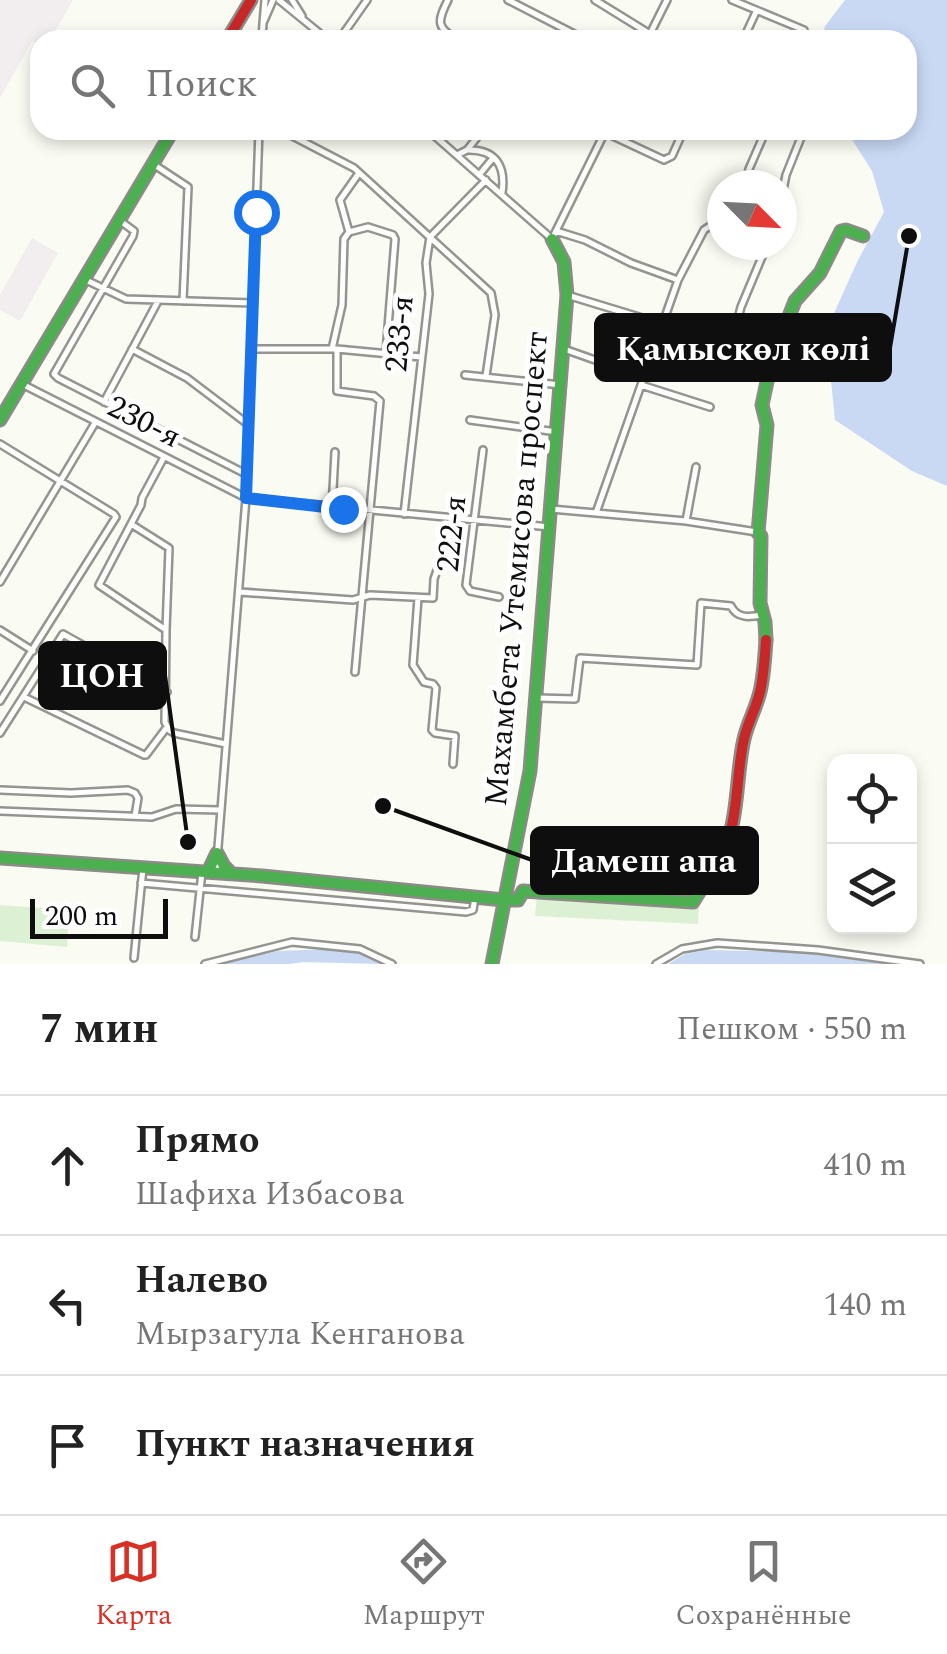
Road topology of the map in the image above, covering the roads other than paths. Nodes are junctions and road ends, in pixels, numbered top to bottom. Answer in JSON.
{"nodes":[{"id":1,"x":265,"y":0,"type":"edge"},
{"id":2,"x":276,"y":0,"type":"edge"},
{"id":3,"x":292,"y":0,"type":"edge"},
{"id":4,"x":368,"y":0,"type":"edge"},
{"id":5,"x":448,"y":0,"type":"edge"},
{"id":6,"x":508,"y":0,"type":"edge"},
{"id":7,"x":594,"y":0,"type":"edge"},
{"id":8,"x":666,"y":0,"type":"edge"},
{"id":9,"x":732,"y":0,"type":"edge"},
{"id":10,"x":251,"y":2,"type":"edge"},
{"id":11,"x":756,"y":12,"type":"junction"},
{"id":12,"x":304,"y":19,"type":"junction"},
{"id":13,"x":263,"y":22,"type":"junction"},
{"id":14,"x":233,"y":30,"type":"edge"},
{"id":15,"x":263,"y":30,"type":"edge"},
{"id":16,"x":317,"y":30,"type":"edge"},
{"id":17,"x":346,"y":30,"type":"edge"},
{"id":18,"x":443,"y":30,"type":"edge"},
{"id":19,"x":566,"y":30,"type":"edge"},
{"id":20,"x":639,"y":30,"type":"edge"},
{"id":21,"x":652,"y":30,"type":"edge"},
{"id":22,"x":748,"y":30,"type":"edge"},
{"id":23,"x":804,"y":30,"type":"edge"},
{"id":24,"x":167,"y":140,"type":"edge"},
{"id":25,"x":259,"y":140,"type":"edge"},
{"id":26,"x":301,"y":140,"type":"edge"},
{"id":27,"x":439,"y":140,"type":"edge"},
{"id":28,"x":476,"y":140,"type":"edge"},
{"id":29,"x":600,"y":140,"type":"edge"},
{"id":30,"x":621,"y":140,"type":"edge"},
{"id":31,"x":679,"y":140,"type":"edge"},
{"id":32,"x":762,"y":140,"type":"edge"},
{"id":33,"x":800,"y":140,"type":"edge"},
{"id":34,"x":468,"y":150,"type":"junction"},
{"id":35,"x":456,"y":156,"type":"junction"},
{"id":36,"x":493,"y":158,"type":"junction"},
{"id":37,"x":153,"y":164,"type":"junction"},
{"id":38,"x":749,"y":170,"type":"edge"},
{"id":39,"x":788,"y":170,"type":"edge"},
{"id":40,"x":359,"y":173,"type":"junction"},
{"id":41,"x":483,"y":178,"type":"junction"},
{"id":42,"x":502,"y":194,"type":"junction"},
{"id":43,"x":119,"y":220,"type":"junction"},
{"id":44,"x":707,"y":229,"type":"edge"},
{"id":45,"x":348,"y":232,"type":"junction"},
{"id":46,"x":554,"y":235,"type":"junction"},
{"id":47,"x":863,"y":236,"type":"dead end"},
{"id":48,"x":430,"y":237,"type":"junction"},
{"id":49,"x":761,"y":260,"type":"edge"},
{"id":50,"x":84,"y":279,"type":"junction"},
{"id":51,"x":678,"y":280,"type":"junction"},
{"id":52,"x":104,"y":289,"type":"junction"},
{"id":53,"x":567,"y":295,"type":"junction"},
{"id":54,"x":158,"y":301,"type":"junction"},
{"id":55,"x":184,"y":301,"type":"junction"},
{"id":56,"x":253,"y":303,"type":"junction"},
{"id":57,"x":662,"y":324,"type":"junction"},
{"id":58,"x":252,"y":348,"type":"junction"},
{"id":59,"x":730,"y":348,"type":"junction"},
{"id":60,"x":132,"y":349,"type":"junction"},
{"id":61,"x":335,"y":349,"type":"junction"},
{"id":62,"x":564,"y":349,"type":"junction"},
{"id":63,"x":386,"y":354,"type":"junction"},
{"id":64,"x":421,"y":357,"type":"junction"},
{"id":65,"x":771,"y":363,"type":"junction"},
{"id":66,"x":465,"y":374,"type":"dead end"},
{"id":67,"x":486,"y":376,"type":"junction"},
{"id":68,"x":642,"y":381,"type":"junction"},
{"id":69,"x":21,"y":384,"type":"junction"},
{"id":70,"x":562,"y":385,"type":"junction"},
{"id":71,"x":104,"y":402,"type":"junction"},
{"id":72,"x":710,"y":408,"type":"dead end"},
{"id":73,"x":0,"y":420,"type":"edge"},
{"id":74,"x":470,"y":420,"type":"dead end"},
{"id":75,"x":95,"y":423,"type":"junction"},
{"id":76,"x":249,"y":424,"type":"junction"},
{"id":77,"x":558,"y":432,"type":"junction"},
{"id":78,"x":0,"y":444,"type":"edge"},
{"id":79,"x":484,"y":450,"type":"dead end"},
{"id":80,"x":336,"y":452,"type":"dead end"},
{"id":81,"x":164,"y":458,"type":"junction"},
{"id":82,"x":696,"y":467,"type":"dead end"},
{"id":83,"x":246,"y":474,"type":"junction"},
{"id":84,"x":60,"y":482,"type":"junction"},
{"id":85,"x":246,"y":498,"type":"junction"},
{"id":86,"x":332,"y":508,"type":"junction"},
{"id":87,"x":551,"y":509,"type":"junction"},
{"id":88,"x":368,"y":511,"type":"junction"},
{"id":89,"x":404,"y":514,"type":"junction"},
{"id":90,"x":596,"y":514,"type":"junction"},
{"id":91,"x":455,"y":518,"type":"junction"},
{"id":92,"x":475,"y":520,"type":"junction"},
{"id":93,"x":686,"y":521,"type":"junction"},
{"id":94,"x":132,"y":524,"type":"junction"},
{"id":95,"x":550,"y":527,"type":"junction"},
{"id":96,"x":758,"y":532,"type":"junction"},
{"id":97,"x":0,"y":582,"type":"edge"},
{"id":98,"x":240,"y":592,"type":"junction"},
{"id":99,"x":499,"y":596,"type":"dead end"},
{"id":100,"x":360,"y":598,"type":"junction"},
{"id":101,"x":418,"y":598,"type":"junction"},
{"id":102,"x":763,"y":614,"type":"junction"},
{"id":103,"x":0,"y":630,"type":"edge"},
{"id":104,"x":166,"y":630,"type":"junction"},
{"id":105,"x":33,"y":651,"type":"junction"},
{"id":106,"x":354,"y":672,"type":"dead end"},
{"id":107,"x":167,"y":692,"type":"junction"},
{"id":108,"x":24,"y":696,"type":"junction"},
{"id":109,"x":537,"y":698,"type":"junction"},
{"id":110,"x":0,"y":701,"type":"edge"},
{"id":111,"x":167,"y":726,"type":"junction"},
{"id":112,"x":0,"y":733,"type":"edge"},
{"id":113,"x":226,"y":744,"type":"junction"},
{"id":114,"x":453,"y":764,"type":"dead end"},
{"id":115,"x":0,"y":790,"type":"edge"},
{"id":116,"x":220,"y":810,"type":"junction"},
{"id":117,"x":0,"y":811,"type":"edge"},
{"id":118,"x":135,"y":816,"type":"junction"},
{"id":119,"x":217,"y":853,"type":"junction"},
{"id":120,"x":0,"y":858,"type":"edge"},
{"id":121,"x":143,"y":868,"type":"junction"},
{"id":122,"x":209,"y":872,"type":"junction"},
{"id":123,"x":232,"y":874,"type":"junction"},
{"id":124,"x":142,"y":882,"type":"junction"},
{"id":125,"x":332,"y":883,"type":"junction"},
{"id":126,"x":200,"y":888,"type":"junction"},
{"id":127,"x":475,"y":897,"type":"junction"},
{"id":128,"x":330,"y":898,"type":"junction"},
{"id":129,"x":504,"y":900,"type":"junction"},
{"id":130,"x":195,"y":937,"type":"dead end"},
{"id":131,"x":134,"y":958,"type":"dead end"},
{"id":132,"x":205,"y":964,"type":"edge"},
{"id":133,"x":392,"y":964,"type":"edge"},
{"id":134,"x":492,"y":964,"type":"edge"},
{"id":135,"x":656,"y":964,"type":"edge"},
{"id":136,"x":920,"y":964,"type":"edge"}],
"edges":[{"from":1,"to":13,"type":"street"},
{"from":2,"to":12,"type":"street"},
{"from":2,"to":13,"type":"street"},
{"from":3,"to":12,"type":"street"},
{"from":4,"to":17,"type":"street"},
{"from":5,"to":18,"type":"street"},
{"from":6,"to":19,"type":"street"},
{"from":7,"to":20,"type":"street"},
{"from":8,"to":21,"type":"street"},
{"from":9,"to":11,"type":"street"},
{"from":10,"to":14,"type":"street"},
{"from":11,"to":22,"type":"street"},
{"from":11,"to":23,"type":"street"},
{"from":12,"to":16,"type":"street"},
{"from":13,"to":15,"type":"street"},
{"from":24,"to":37,"type":"street"},
{"from":25,"to":56,"type":"street"},
{"from":26,"to":40,"type":"street"},
{"from":27,"to":35,"type":"street"},
{"from":28,"to":34,"type":"street"},
{"from":29,"to":46,"type":"street"},
{"from":30,"to":31,"type":"street"},
{"from":32,"to":38,"type":"street"},
{"from":33,"to":39,"type":"street"},
{"from":34,"to":35,"type":"street"},
{"from":34,"to":36,"type":"street"},
{"from":35,"to":41,"type":"street"},
{"from":36,"to":41,"type":"street"},
{"from":36,"to":42,"type":"street"},
{"from":37,"to":43,"type":"street"},
{"from":37,"to":55,"type":"street"},
{"from":40,"to":45,"type":"street"},
{"from":40,"to":48,"type":"street"},
{"from":41,"to":42,"type":"street"},
{"from":41,"to":48,"type":"street"},
{"from":42,"to":46,"type":"street"},
{"from":43,"to":50,"type":"street"},
{"from":43,"to":52,"type":"street"},
{"from":44,"to":51,"type":"street"},
{"from":45,"to":61,"type":"street"},
{"from":45,"to":63,"type":"street"},
{"from":46,"to":51,"type":"street"},
{"from":46,"to":53,"type":"street","name":"Махамбета Утемисова проспект"},
{"from":47,"to":65,"type":"street"},
{"from":48,"to":64,"type":"street","name":"233-я"},
{"from":48,"to":67,"type":"street"},
{"from":49,"to":59,"type":"street"},
{"from":50,"to":52,"type":"street"},
{"from":50,"to":69,"type":"street"},
{"from":51,"to":57,"type":"street"},
{"from":52,"to":54,"type":"street"},
{"from":52,"to":71,"type":"street","name":"230-я"},
{"from":53,"to":57,"type":"street"},
{"from":53,"to":62,"type":"street","name":"Махамбета Утемисова проспект"},
{"from":54,"to":55,"type":"street"},
{"from":54,"to":60,"type":"street"},
{"from":55,"to":56,"type":"street"},
{"from":56,"to":58,"type":"street"},
{"from":57,"to":59,"type":"street"},
{"from":57,"to":68,"type":"street"},
{"from":58,"to":61,"type":"street"},
{"from":58,"to":76,"type":"street"},
{"from":59,"to":65,"type":"street"},
{"from":60,"to":71,"type":"street"},
{"from":60,"to":76,"type":"street"},
{"from":61,"to":63,"type":"street"},
{"from":61,"to":88,"type":"street"},
{"from":62,"to":68,"type":"street"},
{"from":62,"to":70,"type":"street","name":"Махамбета Утемисова проспект"},
{"from":63,"to":64,"type":"street"},
{"from":64,"to":89,"type":"street","name":"233-я"},
{"from":65,"to":96,"type":"street"},
{"from":66,"to":67,"type":"street"},
{"from":67,"to":70,"type":"street"},
{"from":68,"to":72,"type":"street"},
{"from":68,"to":90,"type":"street"},
{"from":69,"to":73,"type":"street"},
{"from":69,"to":75,"type":"street","name":"230-я"},
{"from":70,"to":77,"type":"street","name":"Махамбета Утемисова проспект"},
{"from":71,"to":83,"type":"street","name":"230-я"},
{"from":74,"to":77,"type":"street"},
{"from":75,"to":81,"type":"street","name":"230-я"},
{"from":75,"to":84,"type":"street"},
{"from":76,"to":83,"type":"street"},
{"from":77,"to":87,"type":"street","name":"Махамбета Утемисова проспект"},
{"from":78,"to":84,"type":"street"},
{"from":79,"to":92,"type":"street","name":"222-я"},
{"from":80,"to":86,"type":"street"},
{"from":81,"to":85,"type":"street","name":"230-я"},
{"from":81,"to":94,"type":"street"},
{"from":82,"to":93,"type":"street"},
{"from":83,"to":85,"type":"street"},
{"from":84,"to":97,"type":"street"},
{"from":84,"to":105,"type":"street"},
{"from":85,"to":86,"type":"street","name":"230-я"},
{"from":85,"to":98,"type":"street"},
{"from":86,"to":88,"type":"street","name":"230-я"},
{"from":87,"to":90,"type":"street"},
{"from":87,"to":95,"type":"street","name":"Махамбета Утемисова проспект"},
{"from":88,"to":89,"type":"street","name":"230-я"},
{"from":88,"to":100,"type":"street"},
{"from":89,"to":91,"type":"street","name":"230-я"},
{"from":90,"to":93,"type":"street"},
{"from":91,"to":92,"type":"street","name":"230-я"},
{"from":91,"to":101,"type":"street"},
{"from":92,"to":95,"type":"street","name":"230-я"},
{"from":92,"to":99,"type":"street","name":"222-я"},
{"from":93,"to":96,"type":"street"},
{"from":94,"to":104,"type":"street"},
{"from":94,"to":104,"type":"street"},
{"from":95,"to":109,"type":"street","name":"Махамбета Утемисова проспект"},
{"from":96,"to":102,"type":"street"},
{"from":98,"to":100,"type":"street"},
{"from":98,"to":113,"type":"street"},
{"from":100,"to":101,"type":"street"},
{"from":100,"to":106,"type":"street"},
{"from":101,"to":114,"type":"street"},
{"from":102,"to":109,"type":"street"},
{"from":102,"to":129,"type":"street"},
{"from":103,"to":105,"type":"street"},
{"from":104,"to":107,"type":"street"},
{"from":105,"to":110,"type":"street"},
{"from":107,"to":108,"type":"street"},
{"from":107,"to":111,"type":"street"},
{"from":108,"to":111,"type":"street"},
{"from":108,"to":112,"type":"street"},
{"from":109,"to":129,"type":"street","name":"Махамбета Утемисова проспект"},
{"from":111,"to":113,"type":"street"},
{"from":113,"to":116,"type":"street"},
{"from":115,"to":118,"type":"street"},
{"from":116,"to":118,"type":"street"},
{"from":116,"to":119,"type":"street"},
{"from":117,"to":118,"type":"street"},
{"from":119,"to":122,"type":"street"},
{"from":119,"to":123,"type":"street"},
{"from":120,"to":121,"type":"street"},
{"from":121,"to":122,"type":"street"},
{"from":121,"to":124,"type":"street"},
{"from":122,"to":123,"type":"street"},
{"from":122,"to":126,"type":"street"},
{"from":123,"to":125,"type":"street"},
{"from":124,"to":126,"type":"street"},
{"from":124,"to":131,"type":"street"},
{"from":125,"to":127,"type":"street"},
{"from":125,"to":128,"type":"street"},
{"from":126,"to":128,"type":"street"},
{"from":126,"to":130,"type":"street"},
{"from":127,"to":128,"type":"street"},
{"from":127,"to":129,"type":"street"},
{"from":129,"to":134,"type":"street","name":"Махамбета Утемисова проспект"},
{"from":132,"to":133,"type":"street"},
{"from":135,"to":136,"type":"street"}]}
